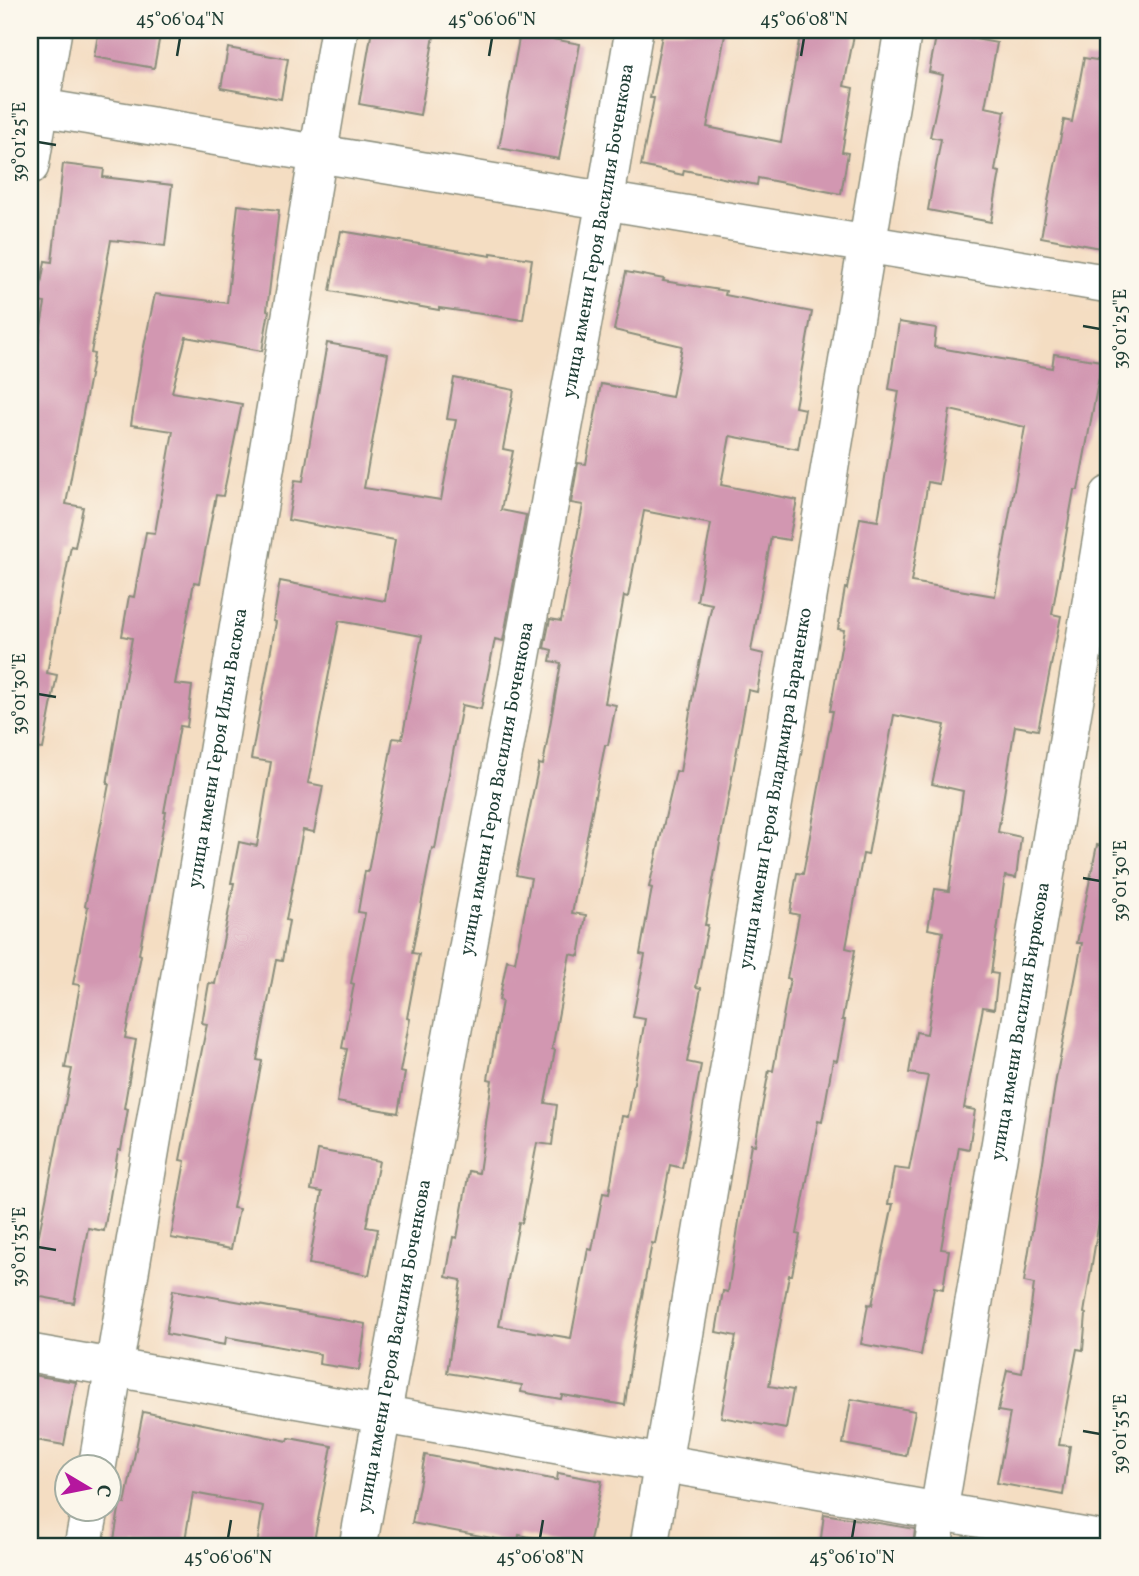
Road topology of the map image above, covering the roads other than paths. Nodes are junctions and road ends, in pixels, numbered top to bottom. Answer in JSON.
{"nodes":[{"id":1,"x":53,"y":30,"type":"edge"},
{"id":2,"x":339,"y":30,"type":"edge"},
{"id":3,"x":634,"y":30,"type":"edge"},
{"id":4,"x":903,"y":30,"type":"edge"},
{"id":5,"x":35,"y":107,"type":"edge"},
{"id":6,"x":318,"y":154,"type":"junction"},
{"id":7,"x":30,"y":166,"type":"edge"},
{"id":8,"x":606,"y":202,"type":"junction"},
{"id":9,"x":866,"y":244,"type":"junction"},
{"id":10,"x":1109,"y":284,"type":"edge"},
{"id":11,"x":1109,"y":495,"type":"edge"},
{"id":12,"x":30,"y":1353,"type":"edge"},
{"id":13,"x":113,"y":1368,"type":"junction"},
{"id":14,"x":383,"y":1415,"type":"junction"},
{"id":15,"x":99,"y":1454,"type":"edge"},
{"id":16,"x":663,"y":1463,"type":"junction"},
{"id":17,"x":87,"y":1524,"type":"edge"},
{"id":18,"x":935,"y":1529,"type":"edge"},
{"id":19,"x":1109,"y":1541,"type":"edge"},
{"id":20,"x":83,"y":1546,"type":"edge"},
{"id":21,"x":358,"y":1546,"type":"edge"},
{"id":22,"x":649,"y":1546,"type":"edge"}],
"edges":[{"from":1,"to":5,"type":"street"},
{"from":2,"to":6,"type":"street","name":"улица имени Героя Ильи Васюка"},
{"from":3,"to":8,"type":"street","name":"улица имени Героя Василия Боченкова"},
{"from":4,"to":9,"type":"street","name":"улица имени Героя Владимира Бараненко"},
{"from":5,"to":6,"type":"street"},
{"from":5,"to":7,"type":"street"},
{"from":6,"to":8,"type":"street"},
{"from":6,"to":13,"type":"street","name":"улица имени Героя Ильи Васюка"},
{"from":8,"to":9,"type":"street"},
{"from":8,"to":14,"type":"street","name":"улица имени Героя Василия Боченкова"},
{"from":9,"to":10,"type":"street"},
{"from":9,"to":16,"type":"street","name":"улица имени Героя Владимира Бараненко"},
{"from":11,"to":18,"type":"street","name":"улица имени Василия Бирюкова"},
{"from":12,"to":13,"type":"street"},
{"from":13,"to":14,"type":"street"},
{"from":13,"to":15,"type":"street","name":"улица имени Героя Ильи Васюка"},
{"from":14,"to":16,"type":"street"},
{"from":14,"to":21,"type":"street","name":"улица имени Героя Василия Боченкова"},
{"from":16,"to":18,"type":"street"},
{"from":16,"to":22,"type":"street","name":"улица имени Героя Владимира Бараненко"},
{"from":17,"to":20,"type":"street"},
{"from":18,"to":19,"type":"street"}]}
